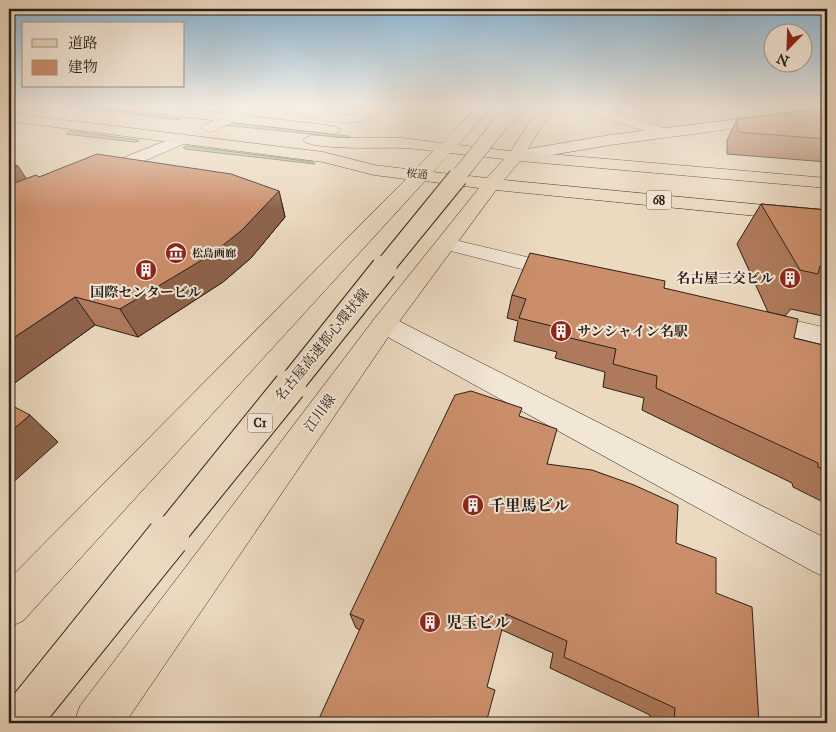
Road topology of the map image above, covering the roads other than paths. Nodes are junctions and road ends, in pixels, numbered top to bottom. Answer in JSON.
{"nodes":[{"id":1,"x":84,"y":140,"type":"edge"},
{"id":2,"x":180,"y":140,"type":"edge"},
{"id":3,"x":193,"y":140,"type":"edge"},
{"id":4,"x":316,"y":140,"type":"edge"},
{"id":5,"x":390,"y":140,"type":"edge"},
{"id":6,"x":459,"y":140,"type":"edge"},
{"id":7,"x":478,"y":140,"type":"edge"},
{"id":8,"x":526,"y":140,"type":"edge"},
{"id":9,"x":619,"y":140,"type":"edge"},
{"id":10,"x":402,"y":143,"type":"junction"},
{"id":11,"x":446,"y":149,"type":"junction"},
{"id":12,"x":157,"y":150,"type":"junction"},
{"id":13,"x":516,"y":156,"type":"junction"},
{"id":14,"x":374,"y":170,"type":"junction"},
{"id":15,"x":422,"y":175,"type":"junction"},
{"id":16,"x":82,"y":181,"type":"edge"},
{"id":17,"x":827,"y":182,"type":"edge"},
{"id":18,"x":491,"y":184,"type":"junction"},
{"id":19,"x":827,"y":217,"type":"edge"},
{"id":20,"x":446,"y":244,"type":"junction"},
{"id":21,"x":583,"y":277,"type":"edge"},
{"id":22,"x":733,"y":314,"type":"edge"},
{"id":23,"x":384,"y":324,"type":"junction"},
{"id":24,"x":827,"y":336,"type":"edge"},
{"id":25,"x":827,"y":558,"type":"edge"},
{"id":26,"x":9,"y":607,"type":"edge"},
{"id":27,"x":18,"y":723,"type":"edge"},
{"id":28,"x":97,"y":723,"type":"edge"}],
"edges":[{"from":1,"to":12,"type":"main road","number":"68"},
{"from":2,"to":12,"type":"street"},
{"from":3,"to":14,"type":"main road","name":"桜通","number":"68"},
{"from":4,"to":10,"type":"main road"},
{"from":5,"to":10,"type":"main road"},
{"from":6,"to":11,"type":"main road"},
{"from":7,"to":27,"type":"main road","name":"名古屋高速都心環状線","number":"C1","bridge":true},
{"from":8,"to":13,"type":"main road","name":"江川線"},
{"from":9,"to":13,"type":"street"},
{"from":10,"to":11,"type":"main road"},
{"from":11,"to":13,"type":"main road"},
{"from":11,"to":15,"type":"main road"},
{"from":12,"to":14,"type":"main road","number":"68"},
{"from":12,"to":16,"type":"street"},
{"from":13,"to":17,"type":"main road"},
{"from":13,"to":18,"type":"main road","name":"江川線"},
{"from":14,"to":15,"type":"main road","name":"桜通","number":"68"},
{"from":15,"to":18,"type":"main road","name":"桜通","number":"68"},
{"from":15,"to":26,"type":"main road"},
{"from":18,"to":19,"type":"main road","name":"桜通","number":"68"},
{"from":18,"to":20,"type":"main road","name":"江川線"},
{"from":20,"to":21,"type":"street"},
{"from":20,"to":23,"type":"main road","name":"江川線"},
{"from":22,"to":24,"type":"street"},
{"from":23,"to":25,"type":"street"},
{"from":23,"to":28,"type":"main road","name":"江川線"}]}
